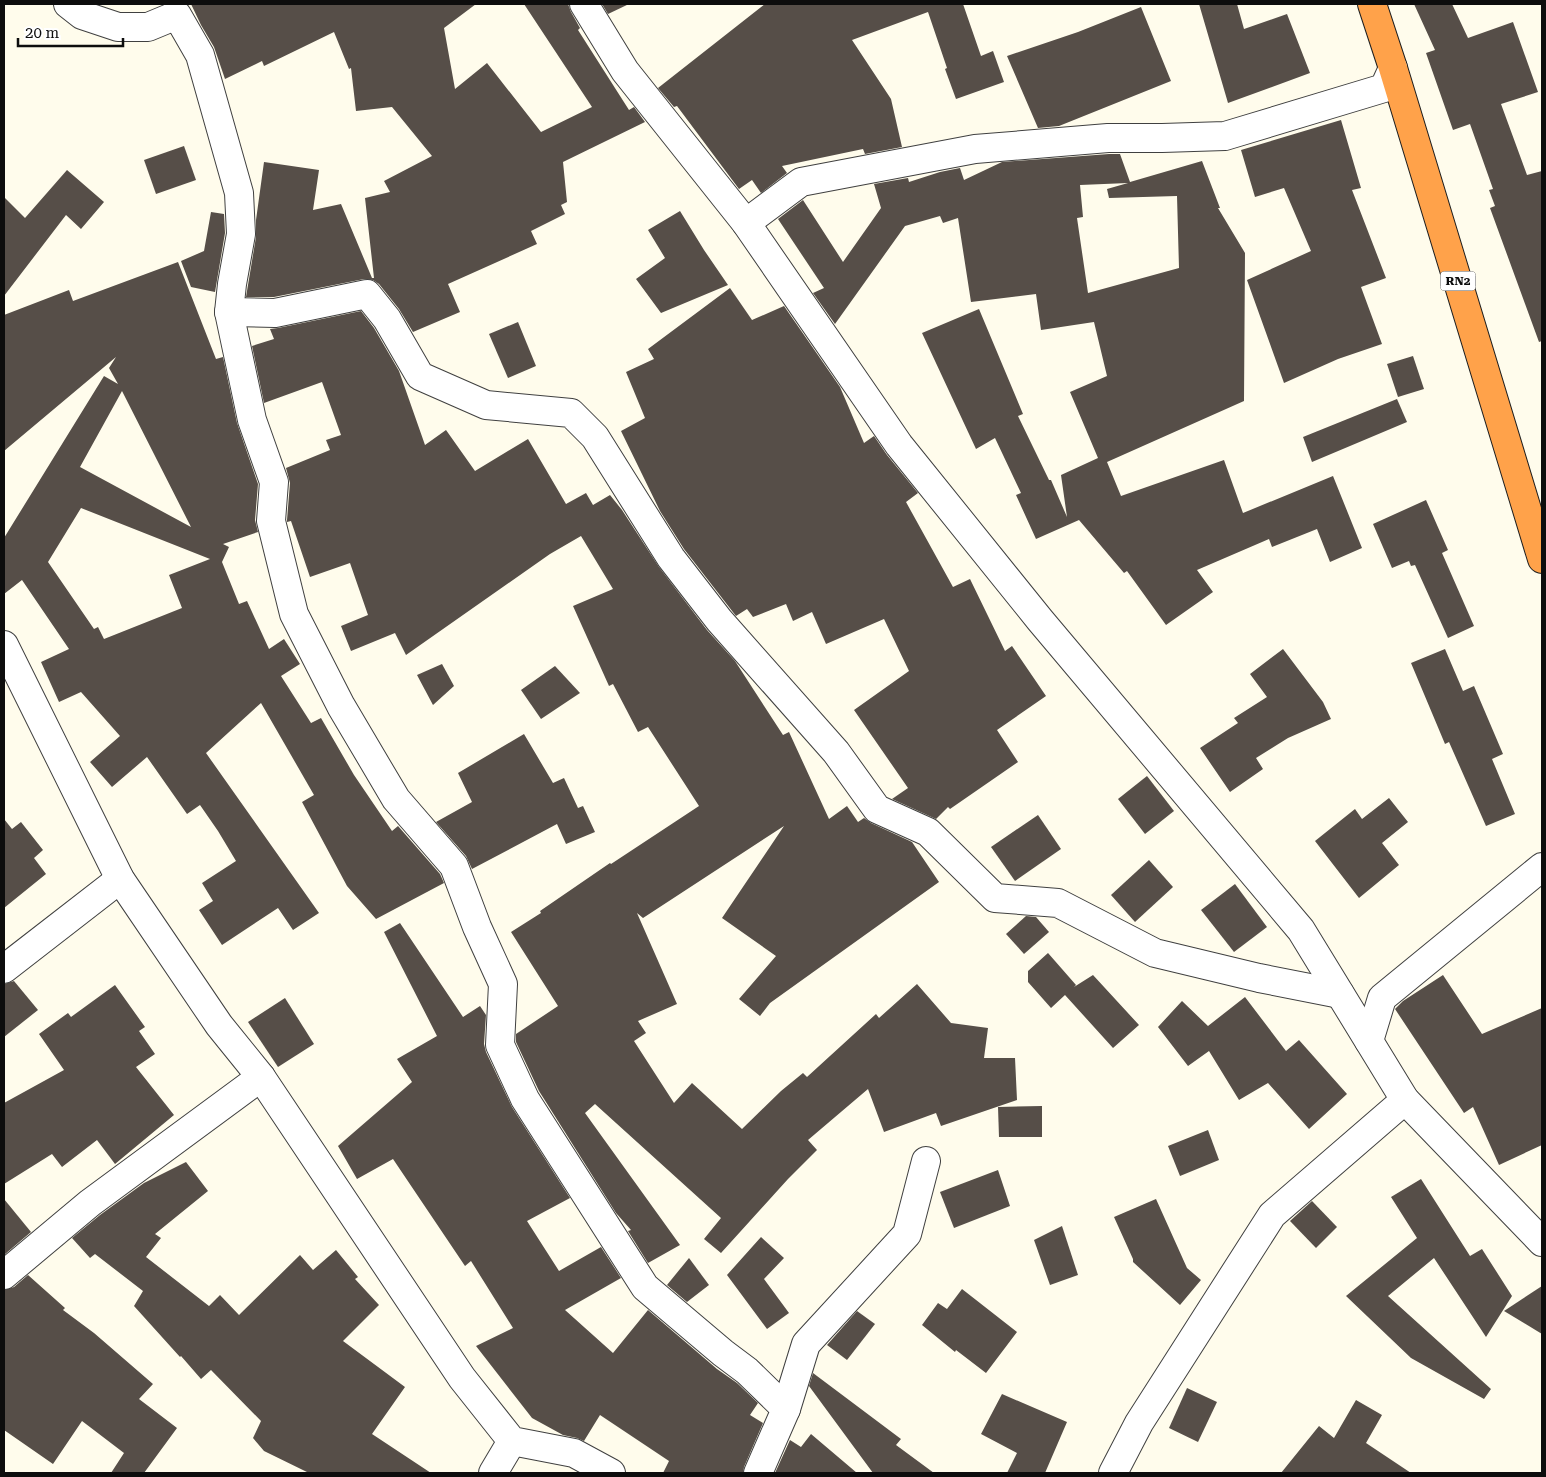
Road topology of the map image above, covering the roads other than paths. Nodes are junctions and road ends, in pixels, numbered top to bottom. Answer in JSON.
{"nodes":[{"id":1,"x":68,"y":4,"type":"edge"},
{"id":2,"x":584,"y":4,"type":"edge"},
{"id":3,"x":1372,"y":4,"type":"edge"},
{"id":4,"x":1393,"y":68,"type":"junction"},
{"id":5,"x":746,"y":223,"type":"junction"},
{"id":6,"x":229,"y":312,"type":"junction"},
{"id":7,"x":1542,"y":559,"type":"edge"},
{"id":8,"x":4,"y":645,"type":"edge"},
{"id":9,"x":1542,"y":867,"type":"edge"},
{"id":10,"x":120,"y":879,"type":"junction"},
{"id":11,"x":4,"y":969,"type":"edge"},
{"id":12,"x":1340,"y":994,"type":"junction"},
{"id":13,"x":1369,"y":1041,"type":"junction"},
{"id":14,"x":261,"y":1078,"type":"junction"},
{"id":15,"x":1406,"y":1100,"type":"junction"},
{"id":16,"x":926,"y":1160,"type":"dead end"},
{"id":17,"x":1542,"y":1242,"type":"edge"},
{"id":18,"x":4,"y":1275,"type":"edge"},
{"id":19,"x":786,"y":1409,"type":"junction"},
{"id":20,"x":512,"y":1441,"type":"junction"},
{"id":21,"x":493,"y":1473,"type":"edge"},
{"id":22,"x":611,"y":1473,"type":"edge"},
{"id":23,"x":758,"y":1473,"type":"edge"},
{"id":24,"x":1113,"y":1473,"type":"edge"}],
"edges":[{"from":1,"to":6,"type":"street"},
{"from":2,"to":5,"type":"street"},
{"from":3,"to":4,"type":"highway","number":"RN2"},
{"from":4,"to":5,"type":"street"},
{"from":4,"to":7,"type":"highway","number":"RN2"},
{"from":5,"to":12,"type":"street"},
{"from":6,"to":12,"type":"street"},
{"from":6,"to":19,"type":"street"},
{"from":8,"to":10,"type":"street"},
{"from":9,"to":13,"type":"street"},
{"from":10,"to":11,"type":"street"},
{"from":10,"to":14,"type":"street"},
{"from":12,"to":13,"type":"street"},
{"from":13,"to":15,"type":"street"},
{"from":14,"to":18,"type":"street"},
{"from":14,"to":20,"type":"street"},
{"from":15,"to":17,"type":"street"},
{"from":15,"to":24,"type":"street"},
{"from":16,"to":19,"type":"street"},
{"from":19,"to":23,"type":"street"},
{"from":20,"to":21,"type":"street"},
{"from":20,"to":22,"type":"street"}]}
